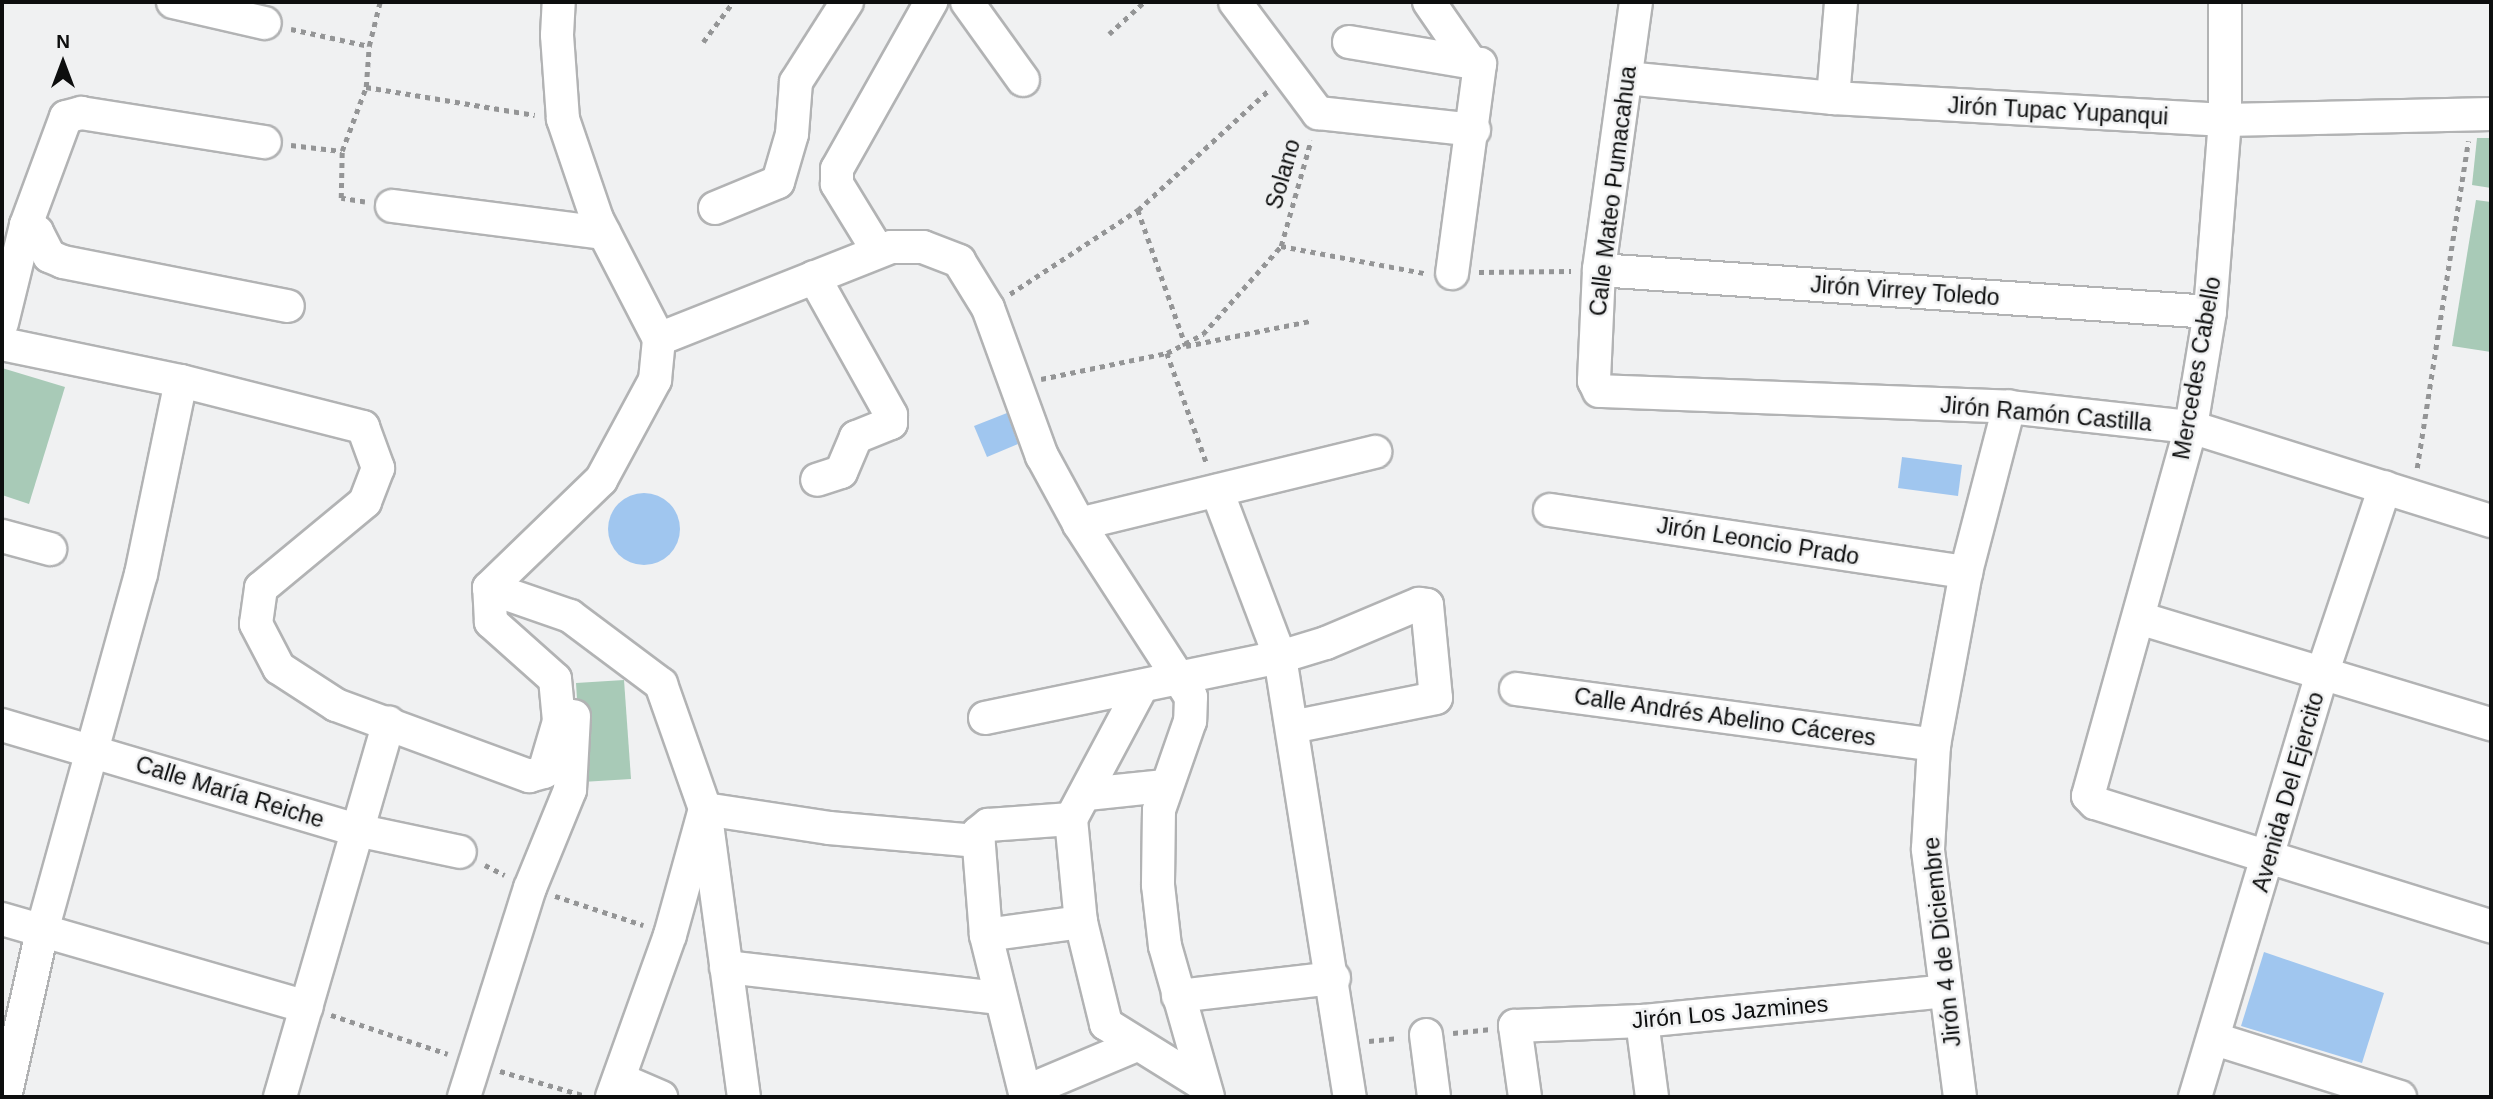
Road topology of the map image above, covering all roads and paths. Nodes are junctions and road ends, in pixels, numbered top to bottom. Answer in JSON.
{"nodes":[{"id":1,"x":173,"y":2,"type":"edge"},
{"id":2,"x":380,"y":2,"type":"edge"},
{"id":3,"x":559,"y":2,"type":"edge"},
{"id":4,"x":602,"y":2,"type":"edge"},
{"id":5,"x":621,"y":2,"type":"edge"},
{"id":6,"x":733,"y":2,"type":"edge"},
{"id":7,"x":847,"y":2,"type":"edge"},
{"id":8,"x":931,"y":2,"type":"edge"},
{"id":9,"x":967,"y":2,"type":"edge"},
{"id":10,"x":1144,"y":2,"type":"edge"},
{"id":11,"x":1235,"y":2,"type":"edge"},
{"id":12,"x":1429,"y":2,"type":"edge"},
{"id":13,"x":1636,"y":2,"type":"edge"},
{"id":14,"x":1841,"y":2,"type":"edge"},
{"id":15,"x":2225,"y":2,"type":"edge"},
{"id":16,"x":265,"y":23,"type":"joint"},
{"id":17,"x":1109,"y":34,"type":"dead end"},
{"id":18,"x":1349,"y":41,"type":"dead end"},
{"id":19,"x":703,"y":42,"type":"dead end"},
{"id":20,"x":369,"y":46,"type":"junction"},
{"id":21,"x":1469,"y":60,"type":"junction"},
{"id":22,"x":1290,"y":71,"type":"junction"},
{"id":23,"x":1626,"y":78,"type":"junction"},
{"id":24,"x":1023,"y":80,"type":"dead end"},
{"id":25,"x":366,"y":87,"type":"junction"},
{"id":26,"x":1833,"y":97,"type":"junction"},
{"id":27,"x":1318,"y":113,"type":"junction"},
{"id":28,"x":563,"y":120,"type":"junction"},
{"id":29,"x":2225,"y":120,"type":"junction"},
{"id":30,"x":2481,"y":124,"type":"edge"},
{"id":31,"x":1474,"y":130,"type":"junction"},
{"id":32,"x":265,"y":142,"type":"joint"},
{"id":33,"x":342,"y":151,"type":"junction"},
{"id":34,"x":341,"y":198,"type":"dead end"},
{"id":35,"x":392,"y":206,"type":"dead end"},
{"id":36,"x":715,"y":208,"type":"dead end"},
{"id":37,"x":1138,"y":210,"type":"junction"},
{"id":38,"x":26,"y":225,"type":"junction"},
{"id":39,"x":604,"y":233,"type":"junction"},
{"id":40,"x":878,"y":251,"type":"junction"},
{"id":41,"x":1599,"y":270,"type":"junction"},
{"id":42,"x":1452,"y":273,"type":"dead end"},
{"id":43,"x":814,"y":277,"type":"junction"},
{"id":44,"x":288,"y":306,"type":"dead end"},
{"id":45,"x":988,"y":308,"type":"junction"},
{"id":46,"x":2210,"y":312,"type":"junction"},
{"id":47,"x":1310,"y":321,"type":"dead end"},
{"id":48,"x":2,"y":323,"type":"edge"},
{"id":49,"x":659,"y":339,"type":"junction"},
{"id":50,"x":2,"y":344,"type":"edge"},
{"id":51,"x":1186,"y":346,"type":"junction"},
{"id":52,"x":1167,"y":353,"type":"junction"},
{"id":53,"x":1594,"y":380,"type":"joint"},
{"id":54,"x":181,"y":381,"type":"junction"},
{"id":55,"x":1018,"y":383,"type":"junction"},
{"id":56,"x":2009,"y":407,"type":"junction"},
{"id":57,"x":2191,"y":427,"type":"junction"},
{"id":58,"x":1375,"y":452,"type":"dead end"},
{"id":59,"x":2416,"y":478,"type":"dead end"},
{"id":60,"x":817,"y":480,"type":"dead end"},
{"id":61,"x":2385,"y":487,"type":"junction"},
{"id":62,"x":1217,"y":491,"type":"junction"},
{"id":63,"x":1550,"y":510,"type":"dead end"},
{"id":64,"x":2491,"y":521,"type":"edge"},
{"id":65,"x":1079,"y":524,"type":"junction"},
{"id":66,"x":2,"y":536,"type":"edge"},
{"id":67,"x":50,"y":549,"type":"dead end"},
{"id":68,"x":1966,"y":572,"type":"junction"},
{"id":69,"x":489,"y":588,"type":"junction"},
{"id":70,"x":2139,"y":618,"type":"junction"},
{"id":71,"x":1280,"y":657,"type":"junction"},
{"id":72,"x":2322,"y":674,"type":"junction"},
{"id":73,"x":1179,"y":678,"type":"junction"},
{"id":74,"x":555,"y":680,"type":"junction"},
{"id":75,"x":1142,"y":686,"type":"junction"},
{"id":76,"x":1516,"y":689,"type":"dead end"},
{"id":77,"x":985,"y":718,"type":"dead end"},
{"id":78,"x":389,"y":723,"type":"junction"},
{"id":79,"x":2491,"y":724,"type":"edge"},
{"id":80,"x":2,"y":725,"type":"edge"},
{"id":81,"x":1293,"y":727,"type":"junction"},
{"id":82,"x":1934,"y":745,"type":"junction"},
{"id":83,"x":95,"y":751,"type":"junction"},
{"id":84,"x":1163,"y":786,"type":"junction"},
{"id":85,"x":1079,"y":807,"type":"junction"},
{"id":86,"x":705,"y":809,"type":"junction"},
{"id":87,"x":356,"y":830,"type":"junction"},
{"id":88,"x":978,"y":841,"type":"junction"},
{"id":89,"x":460,"y":852,"type":"joint"},
{"id":90,"x":2268,"y":858,"type":"junction"},
{"id":91,"x":530,"y":888,"type":"junction"},
{"id":92,"x":2,"y":919,"type":"edge"},
{"id":93,"x":1082,"y":922,"type":"junction"},
{"id":94,"x":2491,"y":926,"type":"edge"},
{"id":95,"x":42,"y":931,"type":"junction"},
{"id":96,"x":670,"y":934,"type":"junction"},
{"id":97,"x":986,"y":935,"type":"junction"},
{"id":98,"x":726,"y":967,"type":"junction"},
{"id":99,"x":1334,"y":978,"type":"junction"},
{"id":100,"x":1945,"y":991,"type":"junction"},
{"id":101,"x":1178,"y":996,"type":"junction"},
{"id":102,"x":999,"y":998,"type":"junction"},
{"id":103,"x":307,"y":1007,"type":"junction"},
{"id":104,"x":1642,"y":1021,"type":"junction"},
{"id":105,"x":1426,"y":1035,"type":"dead end"},
{"id":106,"x":2215,"y":1039,"type":"junction"},
{"id":107,"x":1136,"y":1045,"type":"junction"},
{"id":108,"x":466,"y":1060,"type":"junction"},
{"id":109,"x":615,"y":1088,"type":"edge"},
{"id":110,"x":1202,"y":1093,"type":"edge"},
{"id":111,"x":1026,"y":1094,"type":"edge"},
{"id":112,"x":5,"y":1097,"type":"edge"},
{"id":113,"x":280,"y":1097,"type":"edge"},
{"id":114,"x":464,"y":1097,"type":"edge"},
{"id":115,"x":590,"y":1097,"type":"edge"},
{"id":116,"x":661,"y":1097,"type":"edge"},
{"id":117,"x":744,"y":1097,"type":"edge"},
{"id":118,"x":1350,"y":1097,"type":"edge"},
{"id":119,"x":1434,"y":1097,"type":"edge"},
{"id":120,"x":1525,"y":1097,"type":"edge"},
{"id":121,"x":1652,"y":1097,"type":"edge"},
{"id":122,"x":1960,"y":1097,"type":"edge"},
{"id":123,"x":2195,"y":1097,"type":"edge"},
{"id":124,"x":2400,"y":1097,"type":"edge"}],
"edges":[{"from":1,"to":16,"type":"street"},
{"from":2,"to":20,"type":"path"},
{"from":3,"to":28,"type":"street"},
{"from":4,"to":5,"type":"path"},
{"from":6,"to":19,"type":"path"},
{"from":7,"to":36,"type":"street"},
{"from":8,"to":40,"type":"street"},
{"from":9,"to":24,"type":"street"},
{"from":10,"to":17,"type":"path"},
{"from":11,"to":22,"type":"street"},
{"from":12,"to":21,"type":"street"},
{"from":13,"to":23,"type":"street","name":"Calle Mateo Pumacahua"},
{"from":14,"to":26,"type":"street"},
{"from":15,"to":29,"type":"street","name":"Mercedes Cabello"},
{"from":16,"to":20,"type":"path"},
{"from":18,"to":21,"type":"street"},
{"from":20,"to":25,"type":"path"},
{"from":21,"to":31,"type":"street"},
{"from":22,"to":27,"type":"street"},
{"from":22,"to":37,"type":"path"},
{"from":23,"to":26,"type":"street","name":"Jirón Tupac Yupanqui"},
{"from":23,"to":41,"type":"street","name":"Calle Mateo Pumacahua"},
{"from":25,"to":28,"type":"path"},
{"from":25,"to":33,"type":"path"},
{"from":26,"to":29,"type":"street","name":"Jirón Tupac Yupanqui"},
{"from":27,"to":31,"type":"street"},
{"from":27,"to":51,"type":"path","name":"Solano"},
{"from":28,"to":39,"type":"street"},
{"from":29,"to":30,"type":"street","name":"Jirón Tupac Yupanqui"},
{"from":29,"to":46,"type":"street","name":"Mercedes Cabello"},
{"from":30,"to":59,"type":"path"},
{"from":31,"to":42,"type":"street"},
{"from":32,"to":33,"type":"path"},
{"from":32,"to":38,"type":"street"},
{"from":33,"to":34,"type":"path"},
{"from":35,"to":39,"type":"street"},
{"from":37,"to":45,"type":"path"},
{"from":37,"to":51,"type":"path"},
{"from":38,"to":44,"type":"street"},
{"from":38,"to":48,"type":"street"},
{"from":39,"to":49,"type":"street"},
{"from":40,"to":43,"type":"street"},
{"from":40,"to":45,"type":"street"},
{"from":41,"to":46,"type":"street","name":"Jirón Virrey Toledo"},
{"from":41,"to":53,"type":"street","name":"Calle Mateo Pumacahua"},
{"from":43,"to":49,"type":"street"},
{"from":43,"to":60,"type":"street"},
{"from":45,"to":55,"type":"street"},
{"from":46,"to":57,"type":"street","name":"Mercedes Cabello"},
{"from":47,"to":51,"type":"path"},
{"from":49,"to":69,"type":"street"},
{"from":50,"to":54,"type":"street"},
{"from":51,"to":52,"type":"path"},
{"from":52,"to":55,"type":"path"},
{"from":52,"to":62,"type":"path"},
{"from":53,"to":56,"type":"street","name":"Jirón Ramón Castilla"},
{"from":54,"to":78,"type":"street"},
{"from":54,"to":83,"type":"street"},
{"from":55,"to":65,"type":"street"},
{"from":56,"to":57,"type":"street","name":"Jirón Ramón Castilla"},
{"from":56,"to":68,"type":"street","name":"Jirón 4 de Diciembre"},
{"from":57,"to":61,"type":"street","name":"Jirón Ramón Castilla"},
{"from":57,"to":70,"type":"street","name":"Mercedes Cabello"},
{"from":58,"to":62,"type":"street"},
{"from":61,"to":64,"type":"street","name":"Jirón Ramón Castilla"},
{"from":61,"to":72,"type":"street","name":"Avenida Del Ejercito"},
{"from":62,"to":65,"type":"street"},
{"from":62,"to":71,"type":"street"},
{"from":63,"to":68,"type":"street","name":"Jirón Leoncio Prado"},
{"from":65,"to":73,"type":"street"},
{"from":66,"to":67,"type":"street"},
{"from":68,"to":82,"type":"street","name":"Jirón 4 de Diciembre"},
{"from":69,"to":74,"type":"street"},
{"from":69,"to":86,"type":"street"},
{"from":70,"to":72,"type":"street"},
{"from":70,"to":90,"type":"street","name":"Mercedes Cabello"},
{"from":71,"to":73,"type":"street"},
{"from":71,"to":81,"type":"street"},
{"from":71,"to":81,"type":"street"},
{"from":72,"to":79,"type":"street"},
{"from":72,"to":90,"type":"street","name":"Avenida Del Ejercito"},
{"from":73,"to":75,"type":"street"},
{"from":73,"to":84,"type":"street"},
{"from":74,"to":78,"type":"street"},
{"from":74,"to":91,"type":"street"},
{"from":75,"to":77,"type":"street"},
{"from":75,"to":85,"type":"street"},
{"from":76,"to":82,"type":"street","name":"Calle Andrés Abelino Cáceres"},
{"from":78,"to":87,"type":"street"},
{"from":80,"to":83,"type":"street","name":"Calle María Reiche"},
{"from":81,"to":99,"type":"street"},
{"from":82,"to":100,"type":"street","name":"Jirón 4 de Diciembre"},
{"from":83,"to":87,"type":"street","name":"Calle María Reiche"},
{"from":83,"to":95,"type":"street"},
{"from":84,"to":85,"type":"street"},
{"from":84,"to":101,"type":"street"},
{"from":85,"to":88,"type":"street"},
{"from":85,"to":93,"type":"street"},
{"from":86,"to":88,"type":"street"},
{"from":86,"to":96,"type":"street"},
{"from":86,"to":98,"type":"street"},
{"from":87,"to":89,"type":"street","name":"Calle María Reiche"},
{"from":87,"to":103,"type":"street"},
{"from":88,"to":97,"type":"street"},
{"from":89,"to":91,"type":"path"},
{"from":90,"to":94,"type":"street"},
{"from":90,"to":106,"type":"street","name":"Avenida Del Ejercito"},
{"from":91,"to":96,"type":"path"},
{"from":91,"to":108,"type":"street"},
{"from":92,"to":95,"type":"street"},
{"from":93,"to":97,"type":"street"},
{"from":93,"to":107,"type":"street"},
{"from":95,"to":103,"type":"street"},
{"from":95,"to":112,"type":"street"},
{"from":96,"to":109,"type":"street"},
{"from":97,"to":102,"type":"street"},
{"from":98,"to":102,"type":"street"},
{"from":98,"to":117,"type":"street"},
{"from":99,"to":101,"type":"street"},
{"from":99,"to":118,"type":"street"},
{"from":100,"to":104,"type":"street","name":"Jirón Los Jazmines"},
{"from":100,"to":122,"type":"street","name":"Jirón 4 de Diciembre"},
{"from":101,"to":110,"type":"street"},
{"from":102,"to":111,"type":"street"},
{"from":103,"to":108,"type":"path"},
{"from":103,"to":113,"type":"street"},
{"from":104,"to":120,"type":"street","name":"Jirón Los Jazmines"},
{"from":104,"to":121,"type":"street"},
{"from":105,"to":119,"type":"street"},
{"from":106,"to":123,"type":"street","name":"Avenida Del Ejercito"},
{"from":106,"to":124,"type":"street"},
{"from":107,"to":110,"type":"street"},
{"from":107,"to":111,"type":"street"},
{"from":108,"to":114,"type":"street"},
{"from":108,"to":115,"type":"path"},
{"from":109,"to":116,"type":"street"}]}
